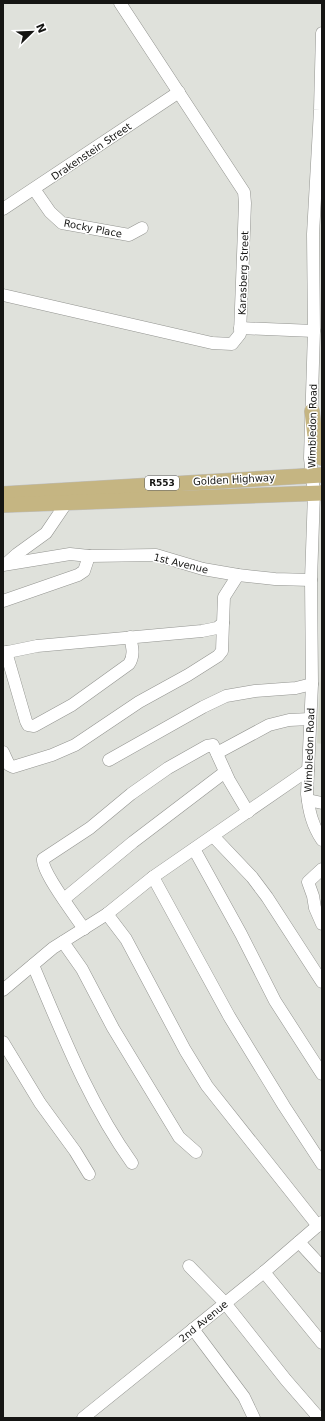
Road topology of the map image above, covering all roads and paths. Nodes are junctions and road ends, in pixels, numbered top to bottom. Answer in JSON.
{"nodes":[{"id":1,"x":120,"y":3,"type":"edge"},
{"id":2,"x":322,"y":33,"type":"edge"},
{"id":3,"x":179,"y":92,"type":"junction"},
{"id":4,"x":321,"y":110,"type":"edge"},
{"id":5,"x":34,"y":189,"type":"junction"},
{"id":6,"x":3,"y":209,"type":"edge"},
{"id":7,"x":142,"y":228,"type":"dead end"},
{"id":8,"x":318,"y":234,"type":"edge"},
{"id":9,"x":3,"y":295,"type":"edge"},
{"id":10,"x":240,"y":328,"type":"junction"},
{"id":11,"x":314,"y":331,"type":"junction"},
{"id":12,"x":312,"y":411,"type":"junction"},
{"id":13,"x":322,"y":458,"type":"edge"},
{"id":14,"x":317,"y":475,"type":"edge"},
{"id":15,"x":318,"y":493,"type":"edge"},
{"id":16,"x":3,"y":494,"type":"edge"},
{"id":17,"x":67,"y":502,"type":"junction"},
{"id":18,"x":3,"y":505,"type":"edge"},
{"id":19,"x":89,"y":556,"type":"junction"},
{"id":20,"x":317,"y":563,"type":"edge"},
{"id":21,"x":5,"y":564,"type":"edge"},
{"id":22,"x":238,"y":575,"type":"junction"},
{"id":23,"x":311,"y":580,"type":"junction"},
{"id":24,"x":3,"y":601,"type":"edge"},
{"id":25,"x":223,"y":623,"type":"junction"},
{"id":26,"x":130,"y":637,"type":"junction"},
{"id":27,"x":4,"y":652,"type":"edge"},
{"id":28,"x":312,"y":684,"type":"junction"},
{"id":29,"x":310,"y":719,"type":"junction"},
{"id":30,"x":3,"y":752,"type":"edge"},
{"id":31,"x":217,"y":753,"type":"junction"},
{"id":32,"x":109,"y":760,"type":"dead end"},
{"id":33,"x":308,"y":770,"type":"junction"},
{"id":34,"x":226,"y":772,"type":"junction"},
{"id":35,"x":308,"y":800,"type":"junction"},
{"id":36,"x":322,"y":803,"type":"edge"},
{"id":37,"x":248,"y":812,"type":"junction"},
{"id":38,"x":213,"y":836,"type":"junction"},
{"id":39,"x":322,"y":840,"type":"edge"},
{"id":40,"x":194,"y":849,"type":"junction"},
{"id":41,"x":322,"y":868,"type":"edge"},
{"id":42,"x":153,"y":877,"type":"junction"},
{"id":43,"x":64,"y":899,"type":"junction"},
{"id":44,"x":107,"y":914,"type":"junction"},
{"id":45,"x":322,"y":924,"type":"edge"},
{"id":46,"x":84,"y":929,"type":"junction"},
{"id":47,"x":63,"y":942,"type":"junction"},
{"id":48,"x":33,"y":965,"type":"junction"},
{"id":49,"x":322,"y":982,"type":"edge"},
{"id":50,"x":3,"y":990,"type":"edge"},
{"id":51,"x":3,"y":1042,"type":"edge"},
{"id":52,"x":322,"y":1074,"type":"edge"},
{"id":53,"x":196,"y":1152,"type":"dead end"},
{"id":54,"x":132,"y":1163,"type":"dead end"},
{"id":55,"x":322,"y":1164,"type":"edge"},
{"id":56,"x":89,"y":1174,"type":"dead end"},
{"id":57,"x":320,"y":1224,"type":"edge"},
{"id":58,"x":300,"y":1242,"type":"junction"},
{"id":59,"x":189,"y":1266,"type":"dead end"},
{"id":60,"x":322,"y":1268,"type":"edge"},
{"id":61,"x":264,"y":1272,"type":"junction"},
{"id":62,"x":225,"y":1303,"type":"junction"},
{"id":63,"x":193,"y":1329,"type":"junction"},
{"id":64,"x":322,"y":1343,"type":"edge"},
{"id":65,"x":83,"y":1418,"type":"edge"},
{"id":66,"x":254,"y":1418,"type":"edge"},
{"id":67,"x":319,"y":1418,"type":"edge"}],
"edges":[{"from":1,"to":3,"type":"street","name":"Karasberg Street"},
{"from":2,"to":4,"type":"street","name":"Wimbledon Road"},
{"from":3,"to":5,"type":"street","name":"Drakenstein Street"},
{"from":3,"to":10,"type":"street","name":"Karasberg Street"},
{"from":4,"to":8,"type":"street","name":"Wimbledon Road"},
{"from":5,"to":6,"type":"street","name":"Drakenstein Street"},
{"from":5,"to":7,"type":"street","name":"Rocky Place"},
{"from":8,"to":11,"type":"street","name":"Wimbledon Road"},
{"from":9,"to":10,"type":"street","name":"Karasberg Street"},
{"from":10,"to":11,"type":"street"},
{"from":11,"to":12,"type":"street","name":"Wimbledon Road"},
{"from":12,"to":13,"type":"main road"},
{"from":12,"to":14,"type":"street","name":"Wimbledon Road"},
{"from":14,"to":15,"type":"street","name":"Wimbledon Road"},
{"from":14,"to":16,"type":"main road","name":"Golden Highway","number":"R553"},
{"from":15,"to":17,"type":"main road","name":"Golden Highway","number":"R553"},
{"from":15,"to":20,"type":"street","name":"Wimbledon Road"},
{"from":17,"to":18,"type":"main road","name":"Golden Highway","number":"R553"},
{"from":17,"to":21,"type":"street"},
{"from":19,"to":21,"type":"street","name":"1st Avenue"},
{"from":19,"to":22,"type":"street","name":"1st Avenue"},
{"from":19,"to":24,"type":"street"},
{"from":20,"to":23,"type":"street","name":"Wimbledon Road"},
{"from":22,"to":23,"type":"street","name":"1st Avenue"},
{"from":22,"to":25,"type":"street"},
{"from":23,"to":28,"type":"street","name":"Wimbledon Road"},
{"from":25,"to":26,"type":"street"},
{"from":25,"to":30,"type":"street"},
{"from":26,"to":27,"type":"street"},
{"from":26,"to":27,"type":"street"},
{"from":28,"to":29,"type":"street","name":"Wimbledon Road"},
{"from":28,"to":32,"type":"street"},
{"from":29,"to":31,"type":"street"},
{"from":29,"to":33,"type":"street","name":"Wimbledon Road"},
{"from":31,"to":34,"type":"street"},
{"from":31,"to":43,"type":"street"},
{"from":33,"to":35,"type":"street","name":"Wimbledon Road"},
{"from":33,"to":37,"type":"street"},
{"from":34,"to":37,"type":"street"},
{"from":34,"to":43,"type":"street"},
{"from":35,"to":36,"type":"street"},
{"from":35,"to":39,"type":"street","name":"Wimbledon Road"},
{"from":37,"to":38,"type":"street"},
{"from":38,"to":40,"type":"street"},
{"from":38,"to":49,"type":"street"},
{"from":40,"to":42,"type":"street"},
{"from":40,"to":52,"type":"street"},
{"from":41,"to":45,"type":"street"},
{"from":42,"to":44,"type":"street"},
{"from":42,"to":55,"type":"street"},
{"from":43,"to":46,"type":"street"},
{"from":44,"to":46,"type":"street"},
{"from":44,"to":57,"type":"street"},
{"from":46,"to":47,"type":"street"},
{"from":47,"to":48,"type":"street"},
{"from":47,"to":53,"type":"street"},
{"from":48,"to":50,"type":"street"},
{"from":48,"to":54,"type":"street"},
{"from":51,"to":56,"type":"street"},
{"from":57,"to":58,"type":"street","name":"2nd Avenue"},
{"from":58,"to":60,"type":"street"},
{"from":58,"to":61,"type":"street","name":"2nd Avenue"},
{"from":59,"to":62,"type":"street"},
{"from":61,"to":62,"type":"street","name":"2nd Avenue"},
{"from":61,"to":64,"type":"street"},
{"from":62,"to":63,"type":"street","name":"2nd Avenue"},
{"from":62,"to":67,"type":"street"},
{"from":63,"to":65,"type":"street","name":"2nd Avenue"},
{"from":63,"to":66,"type":"street"}]}
